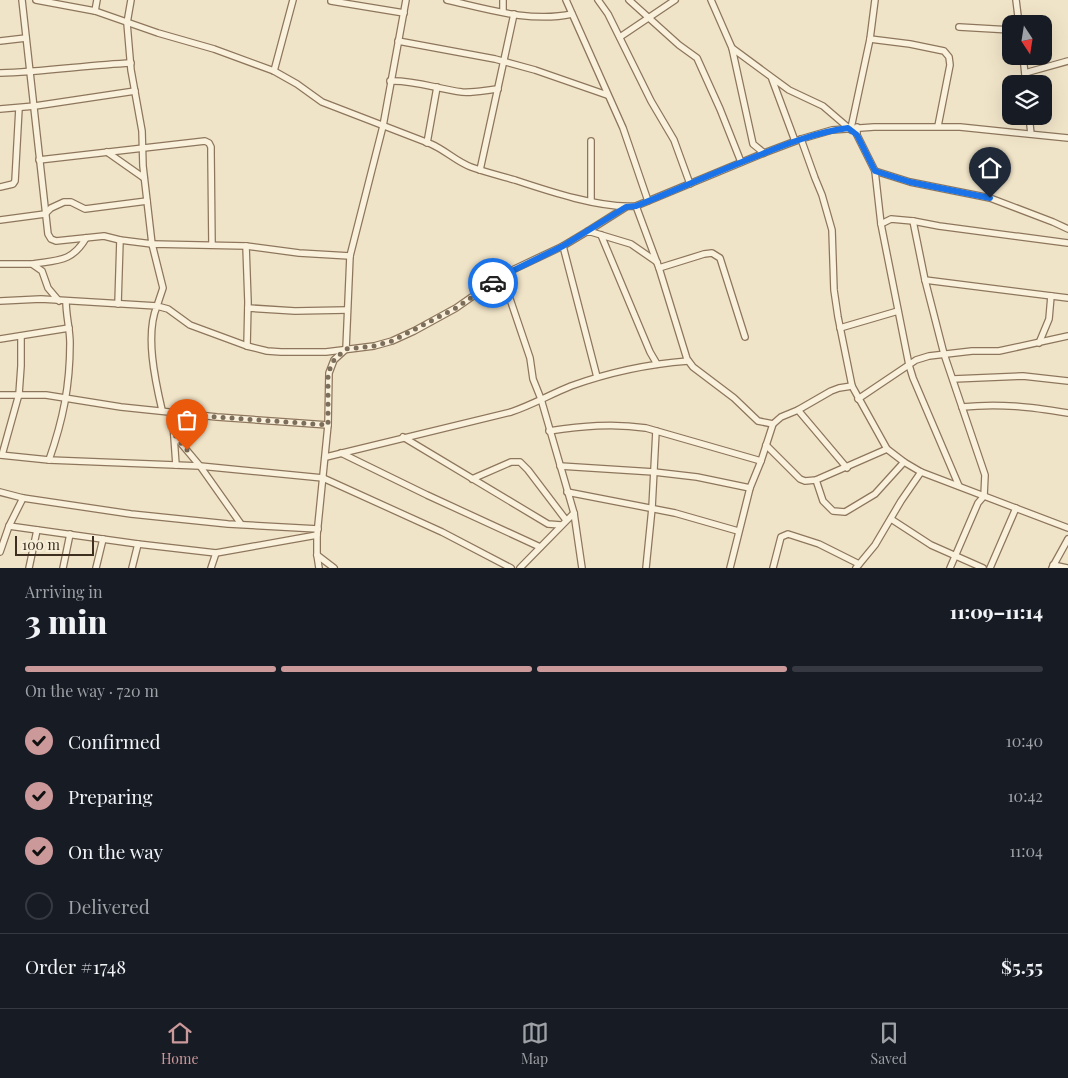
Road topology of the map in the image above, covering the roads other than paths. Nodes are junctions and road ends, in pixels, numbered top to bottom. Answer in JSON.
{"nodes":[{"id":1,"x":22,"y":0,"type":"edge"},
{"id":2,"x":36,"y":0,"type":"edge"},
{"id":3,"x":97,"y":0,"type":"edge"},
{"id":4,"x":131,"y":0,"type":"edge"},
{"id":5,"x":292,"y":0,"type":"edge"},
{"id":6,"x":406,"y":0,"type":"edge"},
{"id":7,"x":446,"y":0,"type":"edge"},
{"id":8,"x":503,"y":0,"type":"edge"},
{"id":9,"x":566,"y":0,"type":"edge"},
{"id":10,"x":598,"y":0,"type":"edge"},
{"id":11,"x":629,"y":0,"type":"edge"},
{"id":12,"x":675,"y":0,"type":"edge"},
{"id":13,"x":711,"y":0,"type":"edge"},
{"id":14,"x":875,"y":0,"type":"edge"},
{"id":15,"x":1016,"y":0,"type":"edge"},
{"id":16,"x":331,"y":1,"type":"dead end"},
{"id":17,"x":456,"y":1,"type":"edge"},
{"id":18,"x":75,"y":3,"type":"edge"},
{"id":19,"x":95,"y":11,"type":"junction"},
{"id":20,"x":503,"y":12,"type":"junction"},
{"id":21,"x":404,"y":13,"type":"junction"},
{"id":22,"x":514,"y":14,"type":"junction"},
{"id":23,"x":572,"y":14,"type":"junction"},
{"id":24,"x":1018,"y":15,"type":"edge"},
{"id":25,"x":649,"y":18,"type":"junction"},
{"id":26,"x":127,"y":23,"type":"junction"},
{"id":27,"x":959,"y":27,"type":"dead end"},
{"id":28,"x":1002,"y":29,"type":"edge"},
{"id":29,"x":620,"y":37,"type":"junction"},
{"id":30,"x":26,"y":38,"type":"junction"},
{"id":31,"x":870,"y":39,"type":"junction"},
{"id":32,"x":0,"y":41,"type":"edge"},
{"id":33,"x":398,"y":41,"type":"junction"},
{"id":34,"x":732,"y":48,"type":"junction"},
{"id":35,"x":502,"y":61,"type":"junction"},
{"id":36,"x":1068,"y":61,"type":"edge"},
{"id":37,"x":131,"y":63,"type":"junction"},
{"id":38,"x":1024,"y":65,"type":"edge"},
{"id":39,"x":274,"y":71,"type":"junction"},
{"id":40,"x":0,"y":73,"type":"edge"},
{"id":41,"x":30,"y":73,"type":"junction"},
{"id":42,"x":1025,"y":73,"type":"joint"},
{"id":43,"x":772,"y":79,"type":"junction"},
{"id":44,"x":390,"y":81,"type":"junction"},
{"id":45,"x":437,"y":87,"type":"junction"},
{"id":46,"x":498,"y":89,"type":"junction"},
{"id":47,"x":788,"y":90,"type":"junction"},
{"id":48,"x":135,"y":91,"type":"junction"},
{"id":49,"x":607,"y":95,"type":"junction"},
{"id":50,"x":782,"y":104,"type":"junction"},
{"id":51,"x":34,"y":106,"type":"junction"},
{"id":52,"x":19,"y":108,"type":"junction"},
{"id":53,"x":0,"y":109,"type":"edge"},
{"id":54,"x":1030,"y":125,"type":"edge"},
{"id":55,"x":383,"y":126,"type":"junction"},
{"id":56,"x":938,"y":126,"type":"junction"},
{"id":57,"x":852,"y":128,"type":"junction"},
{"id":58,"x":1030,"y":134,"type":"junction"},
{"id":59,"x":1068,"y":138,"type":"edge"},
{"id":60,"x":591,"y":140,"type":"dead end"},
{"id":61,"x":798,"y":140,"type":"junction"},
{"id":62,"x":427,"y":143,"type":"junction"},
{"id":63,"x":753,"y":144,"type":"junction"},
{"id":64,"x":142,"y":149,"type":"junction"},
{"id":65,"x":107,"y":152,"type":"junction"},
{"id":66,"x":764,"y":153,"type":"junction"},
{"id":67,"x":757,"y":156,"type":"junction"},
{"id":68,"x":39,"y":160,"type":"junction"},
{"id":69,"x":741,"y":162,"type":"junction"},
{"id":70,"x":480,"y":170,"type":"junction"},
{"id":71,"x":875,"y":171,"type":"junction"},
{"id":72,"x":144,"y":178,"type":"junction"},
{"id":73,"x":690,"y":184,"type":"junction"},
{"id":74,"x":0,"y":187,"type":"edge"},
{"id":75,"x":147,"y":201,"type":"junction"},
{"id":76,"x":591,"y":201,"type":"junction"},
{"id":77,"x":648,"y":201,"type":"junction"},
{"id":78,"x":636,"y":206,"type":"junction"},
{"id":79,"x":626,"y":207,"type":"junction"},
{"id":80,"x":879,"y":212,"type":"junction"},
{"id":81,"x":45,"y":214,"type":"junction"},
{"id":82,"x":891,"y":219,"type":"junction"},
{"id":83,"x":0,"y":220,"type":"edge"},
{"id":84,"x":913,"y":221,"type":"junction"},
{"id":85,"x":881,"y":224,"type":"junction"},
{"id":86,"x":1068,"y":229,"type":"edge"},
{"id":87,"x":588,"y":231,"type":"junction"},
{"id":88,"x":601,"y":235,"type":"junction"},
{"id":89,"x":86,"y":238,"type":"junction"},
{"id":90,"x":120,"y":240,"type":"junction"},
{"id":91,"x":1068,"y":243,"type":"edge"},
{"id":92,"x":152,"y":244,"type":"junction"},
{"id":93,"x":212,"y":245,"type":"junction"},
{"id":94,"x":246,"y":246,"type":"junction"},
{"id":95,"x":563,"y":246,"type":"junction"},
{"id":96,"x":350,"y":256,"type":"junction"},
{"id":97,"x":0,"y":264,"type":"edge"},
{"id":98,"x":32,"y":264,"type":"junction"},
{"id":99,"x":658,"y":265,"type":"junction"},
{"id":100,"x":499,"y":278,"type":"junction"},
{"id":101,"x":925,"y":280,"type":"junction"},
{"id":102,"x":1051,"y":296,"type":"junction"},
{"id":103,"x":1068,"y":298,"type":"edge"},
{"id":104,"x":0,"y":301,"type":"edge"},
{"id":105,"x":59,"y":301,"type":"junction"},
{"id":106,"x":66,"y":301,"type":"junction"},
{"id":107,"x":118,"y":304,"type":"junction"},
{"id":108,"x":157,"y":306,"type":"junction"},
{"id":109,"x":248,"y":308,"type":"junction"},
{"id":110,"x":347,"y":310,"type":"junction"},
{"id":111,"x":898,"y":311,"type":"junction"},
{"id":112,"x":69,"y":328,"type":"junction"},
{"id":113,"x":840,"y":328,"type":"junction"},
{"id":114,"x":21,"y":336,"type":"junction"},
{"id":115,"x":1068,"y":336,"type":"edge"},
{"id":116,"x":744,"y":337,"type":"dead end"},
{"id":117,"x":0,"y":339,"type":"edge"},
{"id":118,"x":1040,"y":343,"type":"junction"},
{"id":119,"x":247,"y":346,"type":"junction"},
{"id":120,"x":346,"y":349,"type":"junction"},
{"id":121,"x":944,"y":354,"type":"junction"},
{"id":122,"x":688,"y":361,"type":"junction"},
{"id":123,"x":657,"y":364,"type":"junction"},
{"id":124,"x":909,"y":364,"type":"junction"},
{"id":125,"x":597,"y":377,"type":"junction"},
{"id":126,"x":953,"y":379,"type":"junction"},
{"id":127,"x":1068,"y":381,"type":"edge"},
{"id":128,"x":852,"y":386,"type":"junction"},
{"id":129,"x":19,"y":394,"type":"junction"},
{"id":130,"x":0,"y":395,"type":"edge"},
{"id":131,"x":67,"y":398,"type":"junction"},
{"id":132,"x":541,"y":399,"type":"junction"},
{"id":133,"x":858,"y":399,"type":"junction"},
{"id":134,"x":962,"y":407,"type":"junction"},
{"id":135,"x":165,"y":410,"type":"junction"},
{"id":136,"x":798,"y":410,"type":"junction"},
{"id":137,"x":176,"y":412,"type":"junction"},
{"id":138,"x":1068,"y":413,"type":"edge"},
{"id":139,"x":173,"y":423,"type":"junction"},
{"id":140,"x":773,"y":424,"type":"junction"},
{"id":141,"x":328,"y":425,"type":"junction"},
{"id":142,"x":549,"y":430,"type":"junction"},
{"id":143,"x":656,"y":431,"type":"junction"},
{"id":144,"x":174,"y":435,"type":"junction"},
{"id":145,"x":403,"y":437,"type":"junction"},
{"id":146,"x":766,"y":446,"type":"junction"},
{"id":147,"x":887,"y":449,"type":"junction"},
{"id":148,"x":340,"y":453,"type":"junction"},
{"id":149,"x":1,"y":455,"type":"edge"},
{"id":150,"x":326,"y":457,"type":"junction"},
{"id":151,"x":49,"y":460,"type":"junction"},
{"id":152,"x":761,"y":461,"type":"junction"},
{"id":153,"x":904,"y":462,"type":"junction"},
{"id":154,"x":176,"y":465,"type":"junction"},
{"id":155,"x":200,"y":466,"type":"junction"},
{"id":156,"x":560,"y":466,"type":"junction"},
{"id":157,"x":847,"y":468,"type":"junction"},
{"id":158,"x":654,"y":472,"type":"junction"},
{"id":159,"x":921,"y":472,"type":"junction"},
{"id":160,"x":323,"y":478,"type":"junction"},
{"id":161,"x":472,"y":479,"type":"junction"},
{"id":162,"x":816,"y":480,"type":"junction"},
{"id":163,"x":959,"y":486,"type":"junction"},
{"id":164,"x":750,"y":488,"type":"junction"},
{"id":165,"x":0,"y":492,"type":"edge"},
{"id":166,"x":567,"y":492,"type":"junction"},
{"id":167,"x":984,"y":496,"type":"junction"},
{"id":168,"x":585,"y":497,"type":"junction"},
{"id":169,"x":23,"y":498,"type":"junction"},
{"id":170,"x":571,"y":503,"type":"junction"},
{"id":171,"x":652,"y":508,"type":"junction"},
{"id":172,"x":1016,"y":508,"type":"junction"},
{"id":173,"x":574,"y":513,"type":"junction"},
{"id":174,"x":892,"y":519,"type":"junction"},
{"id":175,"x":563,"y":523,"type":"junction"},
{"id":176,"x":242,"y":524,"type":"junction"},
{"id":177,"x":548,"y":524,"type":"junction"},
{"id":178,"x":9,"y":526,"type":"junction"},
{"id":179,"x":1068,"y":528,"type":"edge"},
{"id":180,"x":37,"y":530,"type":"junction"},
{"id":181,"x":738,"y":531,"type":"junction"},
{"id":182,"x":318,"y":532,"type":"junction"},
{"id":183,"x":70,"y":534,"type":"junction"},
{"id":184,"x":2,"y":535,"type":"edge"},
{"id":185,"x":551,"y":535,"type":"junction"},
{"id":186,"x":103,"y":539,"type":"junction"},
{"id":187,"x":1068,"y":539,"type":"edge"},
{"id":188,"x":138,"y":544,"type":"junction"},
{"id":189,"x":540,"y":547,"type":"junction"},
{"id":190,"x":0,"y":552,"type":"edge"},
{"id":191,"x":216,"y":552,"type":"junction"},
{"id":192,"x":317,"y":555,"type":"junction"},
{"id":193,"x":955,"y":557,"type":"junction"},
{"id":194,"x":858,"y":566,"type":"edge"},
{"id":195,"x":1052,"y":566,"type":"edge"},
{"id":196,"x":29,"y":568,"type":"edge"},
{"id":197,"x":63,"y":568,"type":"edge"},
{"id":198,"x":96,"y":568,"type":"edge"},
{"id":199,"x":132,"y":568,"type":"edge"},
{"id":200,"x":211,"y":568,"type":"edge"},
{"id":201,"x":319,"y":568,"type":"edge"},
{"id":202,"x":334,"y":568,"type":"edge"},
{"id":203,"x":511,"y":568,"type":"edge"},
{"id":204,"x":520,"y":568,"type":"edge"},
{"id":205,"x":582,"y":568,"type":"edge"},
{"id":206,"x":646,"y":568,"type":"edge"},
{"id":207,"x":730,"y":568,"type":"edge"},
{"id":208,"x":773,"y":568,"type":"edge"},
{"id":209,"x":950,"y":568,"type":"edge"},
{"id":210,"x":983,"y":568,"type":"edge"},
{"id":211,"x":990,"y":568,"type":"edge"},
{"id":212,"x":1067,"y":568,"type":"edge"}],
"edges":[{"from":1,"to":30,"type":"street"},
{"from":2,"to":18,"type":"street"},
{"from":3,"to":19,"type":"street"},
{"from":4,"to":26,"type":"street"},
{"from":5,"to":39,"type":"street"},
{"from":6,"to":21,"type":"street"},
{"from":7,"to":17,"type":"street"},
{"from":8,"to":20,"type":"street"},
{"from":9,"to":23,"type":"street"},
{"from":10,"to":29,"type":"street"},
{"from":11,"to":25,"type":"street"},
{"from":12,"to":25,"type":"street"},
{"from":13,"to":34,"type":"street"},
{"from":14,"to":31,"type":"street"},
{"from":15,"to":24,"type":"street"},
{"from":16,"to":21,"type":"street"},
{"from":17,"to":20,"type":"street"},
{"from":18,"to":19,"type":"street"},
{"from":19,"to":26,"type":"street"},
{"from":20,"to":22,"type":"street"},
{"from":21,"to":33,"type":"street"},
{"from":22,"to":23,"type":"street"},
{"from":22,"to":35,"type":"street"},
{"from":23,"to":49,"type":"street"},
{"from":25,"to":29,"type":"street"},
{"from":25,"to":69,"type":"street"},
{"from":26,"to":37,"type":"street"},
{"from":26,"to":39,"type":"street"},
{"from":27,"to":28,"type":"street"},
{"from":29,"to":73,"type":"street"},
{"from":30,"to":32,"type":"street"},
{"from":30,"to":41,"type":"street"},
{"from":31,"to":56,"type":"street"},
{"from":31,"to":57,"type":"street"},
{"from":33,"to":35,"type":"street"},
{"from":33,"to":44,"type":"street"},
{"from":34,"to":43,"type":"street"},
{"from":34,"to":63,"type":"street"},
{"from":35,"to":46,"type":"street"},
{"from":35,"to":49,"type":"street"},
{"from":36,"to":42,"type":"street"},
{"from":37,"to":41,"type":"street"},
{"from":37,"to":48,"type":"street"},
{"from":38,"to":42,"type":"street"},
{"from":39,"to":55,"type":"street"},
{"from":40,"to":41,"type":"street"},
{"from":41,"to":51,"type":"street"},
{"from":43,"to":47,"type":"street"},
{"from":43,"to":50,"type":"street"},
{"from":44,"to":45,"type":"street"},
{"from":44,"to":55,"type":"street"},
{"from":45,"to":46,"type":"street"},
{"from":45,"to":62,"type":"street"},
{"from":46,"to":70,"type":"street"},
{"from":47,"to":50,"type":"street"},
{"from":47,"to":57,"type":"street"},
{"from":48,"to":51,"type":"street"},
{"from":48,"to":64,"type":"street"},
{"from":49,"to":77,"type":"street"},
{"from":50,"to":61,"type":"street"},
{"from":51,"to":52,"type":"street"},
{"from":51,"to":68,"type":"street"},
{"from":52,"to":53,"type":"street"},
{"from":52,"to":74,"type":"street"},
{"from":54,"to":58,"type":"street"},
{"from":55,"to":62,"type":"street"},
{"from":55,"to":96,"type":"street"},
{"from":56,"to":57,"type":"street"},
{"from":56,"to":58,"type":"street"},
{"from":57,"to":61,"type":"street"},
{"from":57,"to":71,"type":"street"},
{"from":58,"to":59,"type":"street"},
{"from":60,"to":76,"type":"street"},
{"from":61,"to":66,"type":"street"},
{"from":61,"to":113,"type":"street"},
{"from":62,"to":70,"type":"street"},
{"from":63,"to":66,"type":"street"},
{"from":63,"to":67,"type":"street"},
{"from":64,"to":65,"type":"street"},
{"from":64,"to":72,"type":"street"},
{"from":64,"to":93,"type":"street"},
{"from":65,"to":68,"type":"street"},
{"from":65,"to":72,"type":"street"},
{"from":66,"to":67,"type":"street"},
{"from":67,"to":69,"type":"street"},
{"from":68,"to":81,"type":"street"},
{"from":69,"to":73,"type":"street"},
{"from":70,"to":76,"type":"street"},
{"from":71,"to":80,"type":"street"},
{"from":71,"to":86,"type":"street"},
{"from":72,"to":75,"type":"street"},
{"from":73,"to":77,"type":"street"},
{"from":75,"to":81,"type":"street"},
{"from":75,"to":92,"type":"street"},
{"from":76,"to":79,"type":"street"},
{"from":77,"to":78,"type":"street"},
{"from":78,"to":79,"type":"street"},
{"from":78,"to":99,"type":"street"},
{"from":79,"to":87,"type":"street"},
{"from":80,"to":82,"type":"street"},
{"from":80,"to":85,"type":"street"},
{"from":81,"to":83,"type":"street"},
{"from":81,"to":89,"type":"street"},
{"from":82,"to":84,"type":"street"},
{"from":82,"to":85,"type":"street"},
{"from":84,"to":91,"type":"street"},
{"from":84,"to":101,"type":"street"},
{"from":85,"to":111,"type":"street"},
{"from":87,"to":88,"type":"street"},
{"from":87,"to":95,"type":"street"},
{"from":88,"to":99,"type":"street"},
{"from":88,"to":123,"type":"street"},
{"from":89,"to":90,"type":"street"},
{"from":89,"to":98,"type":"street"},
{"from":90,"to":92,"type":"street"},
{"from":90,"to":107,"type":"street"},
{"from":92,"to":93,"type":"street"},
{"from":92,"to":108,"type":"street"},
{"from":93,"to":94,"type":"street"},
{"from":94,"to":96,"type":"street"},
{"from":94,"to":109,"type":"street"},
{"from":95,"to":100,"type":"street"},
{"from":95,"to":125,"type":"street"},
{"from":96,"to":110,"type":"street"},
{"from":97,"to":98,"type":"street"},
{"from":98,"to":105,"type":"street"},
{"from":99,"to":116,"type":"street"},
{"from":99,"to":122,"type":"street"},
{"from":100,"to":120,"type":"street"},
{"from":100,"to":132,"type":"street"},
{"from":101,"to":102,"type":"street"},
{"from":101,"to":121,"type":"street"},
{"from":102,"to":103,"type":"street"},
{"from":102,"to":118,"type":"street"},
{"from":104,"to":105,"type":"street"},
{"from":105,"to":106,"type":"street"},
{"from":106,"to":107,"type":"street"},
{"from":106,"to":112,"type":"street"},
{"from":107,"to":108,"type":"street"},
{"from":108,"to":119,"type":"street"},
{"from":108,"to":135,"type":"street"},
{"from":109,"to":110,"type":"street"},
{"from":109,"to":119,"type":"street"},
{"from":110,"to":120,"type":"street"},
{"from":111,"to":113,"type":"street"},
{"from":111,"to":124,"type":"street"},
{"from":112,"to":114,"type":"street"},
{"from":112,"to":131,"type":"street"},
{"from":113,"to":128,"type":"street"},
{"from":114,"to":117,"type":"street"},
{"from":114,"to":129,"type":"street"},
{"from":115,"to":118,"type":"street"},
{"from":118,"to":121,"type":"street"},
{"from":119,"to":120,"type":"street"},
{"from":120,"to":141,"type":"street"},
{"from":121,"to":124,"type":"street"},
{"from":121,"to":126,"type":"street"},
{"from":122,"to":123,"type":"street"},
{"from":122,"to":140,"type":"street"},
{"from":123,"to":125,"type":"street"},
{"from":124,"to":133,"type":"street"},
{"from":124,"to":163,"type":"street"},
{"from":125,"to":132,"type":"street"},
{"from":126,"to":127,"type":"street"},
{"from":126,"to":134,"type":"street"},
{"from":128,"to":133,"type":"street"},
{"from":128,"to":136,"type":"street"},
{"from":129,"to":130,"type":"street"},
{"from":129,"to":131,"type":"street"},
{"from":129,"to":149,"type":"street"},
{"from":131,"to":135,"type":"street"},
{"from":131,"to":151,"type":"street"},
{"from":132,"to":142,"type":"street"},
{"from":132,"to":145,"type":"street"},
{"from":133,"to":147,"type":"street"},
{"from":134,"to":138,"type":"street"},
{"from":134,"to":167,"type":"street"},
{"from":135,"to":137,"type":"street"},
{"from":135,"to":139,"type":"street"},
{"from":136,"to":140,"type":"street"},
{"from":136,"to":157,"type":"street"},
{"from":137,"to":139,"type":"street"},
{"from":137,"to":141,"type":"street"},
{"from":139,"to":144,"type":"street"},
{"from":140,"to":146,"type":"street"},
{"from":141,"to":150,"type":"street"},
{"from":142,"to":143,"type":"street"},
{"from":142,"to":156,"type":"street"},
{"from":143,"to":152,"type":"street"},
{"from":143,"to":158,"type":"street"},
{"from":144,"to":154,"type":"street"},
{"from":144,"to":155,"type":"street"},
{"from":145,"to":148,"type":"street"},
{"from":145,"to":161,"type":"street"},
{"from":146,"to":152,"type":"street"},
{"from":146,"to":162,"type":"street"},
{"from":147,"to":153,"type":"street"},
{"from":147,"to":157,"type":"street"},
{"from":148,"to":150,"type":"street"},
{"from":148,"to":189,"type":"street"},
{"from":149,"to":151,"type":"street"},
{"from":150,"to":160,"type":"street"},
{"from":151,"to":154,"type":"street"},
{"from":152,"to":164,"type":"street"},
{"from":153,"to":159,"type":"street"},
{"from":153,"to":162,"type":"street"},
{"from":154,"to":155,"type":"street"},
{"from":155,"to":160,"type":"street"},
{"from":155,"to":176,"type":"street"},
{"from":156,"to":158,"type":"street"},
{"from":156,"to":166,"type":"street"},
{"from":157,"to":162,"type":"street"},
{"from":158,"to":164,"type":"street"},
{"from":158,"to":171,"type":"street"},
{"from":159,"to":163,"type":"street"},
{"from":159,"to":174,"type":"street"},
{"from":160,"to":182,"type":"street"},
{"from":160,"to":203,"type":"street"},
{"from":161,"to":175,"type":"street"},
{"from":161,"to":177,"type":"street"},
{"from":163,"to":167,"type":"street"},
{"from":164,"to":181,"type":"street"},
{"from":165,"to":169,"type":"street"},
{"from":166,"to":168,"type":"street"},
{"from":166,"to":170,"type":"street"},
{"from":167,"to":172,"type":"street"},
{"from":167,"to":193,"type":"street"},
{"from":168,"to":170,"type":"street"},
{"from":168,"to":171,"type":"street"},
{"from":169,"to":176,"type":"street"},
{"from":169,"to":178,"type":"street"},
{"from":170,"to":173,"type":"street"},
{"from":171,"to":181,"type":"street"},
{"from":171,"to":206,"type":"street"},
{"from":172,"to":179,"type":"street"},
{"from":172,"to":211,"type":"street"},
{"from":173,"to":175,"type":"street"},
{"from":173,"to":205,"type":"street"},
{"from":174,"to":193,"type":"street"},
{"from":174,"to":194,"type":"street"},
{"from":175,"to":177,"type":"street"},
{"from":175,"to":185,"type":"street"},
{"from":176,"to":182,"type":"street"},
{"from":177,"to":185,"type":"street"},
{"from":178,"to":180,"type":"street"},
{"from":178,"to":184,"type":"street"},
{"from":180,"to":183,"type":"street"},
{"from":180,"to":196,"type":"street"},
{"from":181,"to":207,"type":"street"},
{"from":182,"to":191,"type":"street"},
{"from":182,"to":192,"type":"street"},
{"from":183,"to":186,"type":"street"},
{"from":183,"to":197,"type":"street"},
{"from":184,"to":190,"type":"street"},
{"from":185,"to":189,"type":"street"},
{"from":186,"to":188,"type":"street"},
{"from":186,"to":198,"type":"street"},
{"from":187,"to":195,"type":"street"},
{"from":188,"to":191,"type":"street"},
{"from":188,"to":199,"type":"street"},
{"from":189,"to":204,"type":"street"},
{"from":191,"to":200,"type":"street"},
{"from":192,"to":201,"type":"street"},
{"from":192,"to":202,"type":"street"},
{"from":193,"to":209,"type":"street"},
{"from":193,"to":210,"type":"street"},
{"from":194,"to":208,"type":"street"},
{"from":195,"to":212,"type":"street"}]}
